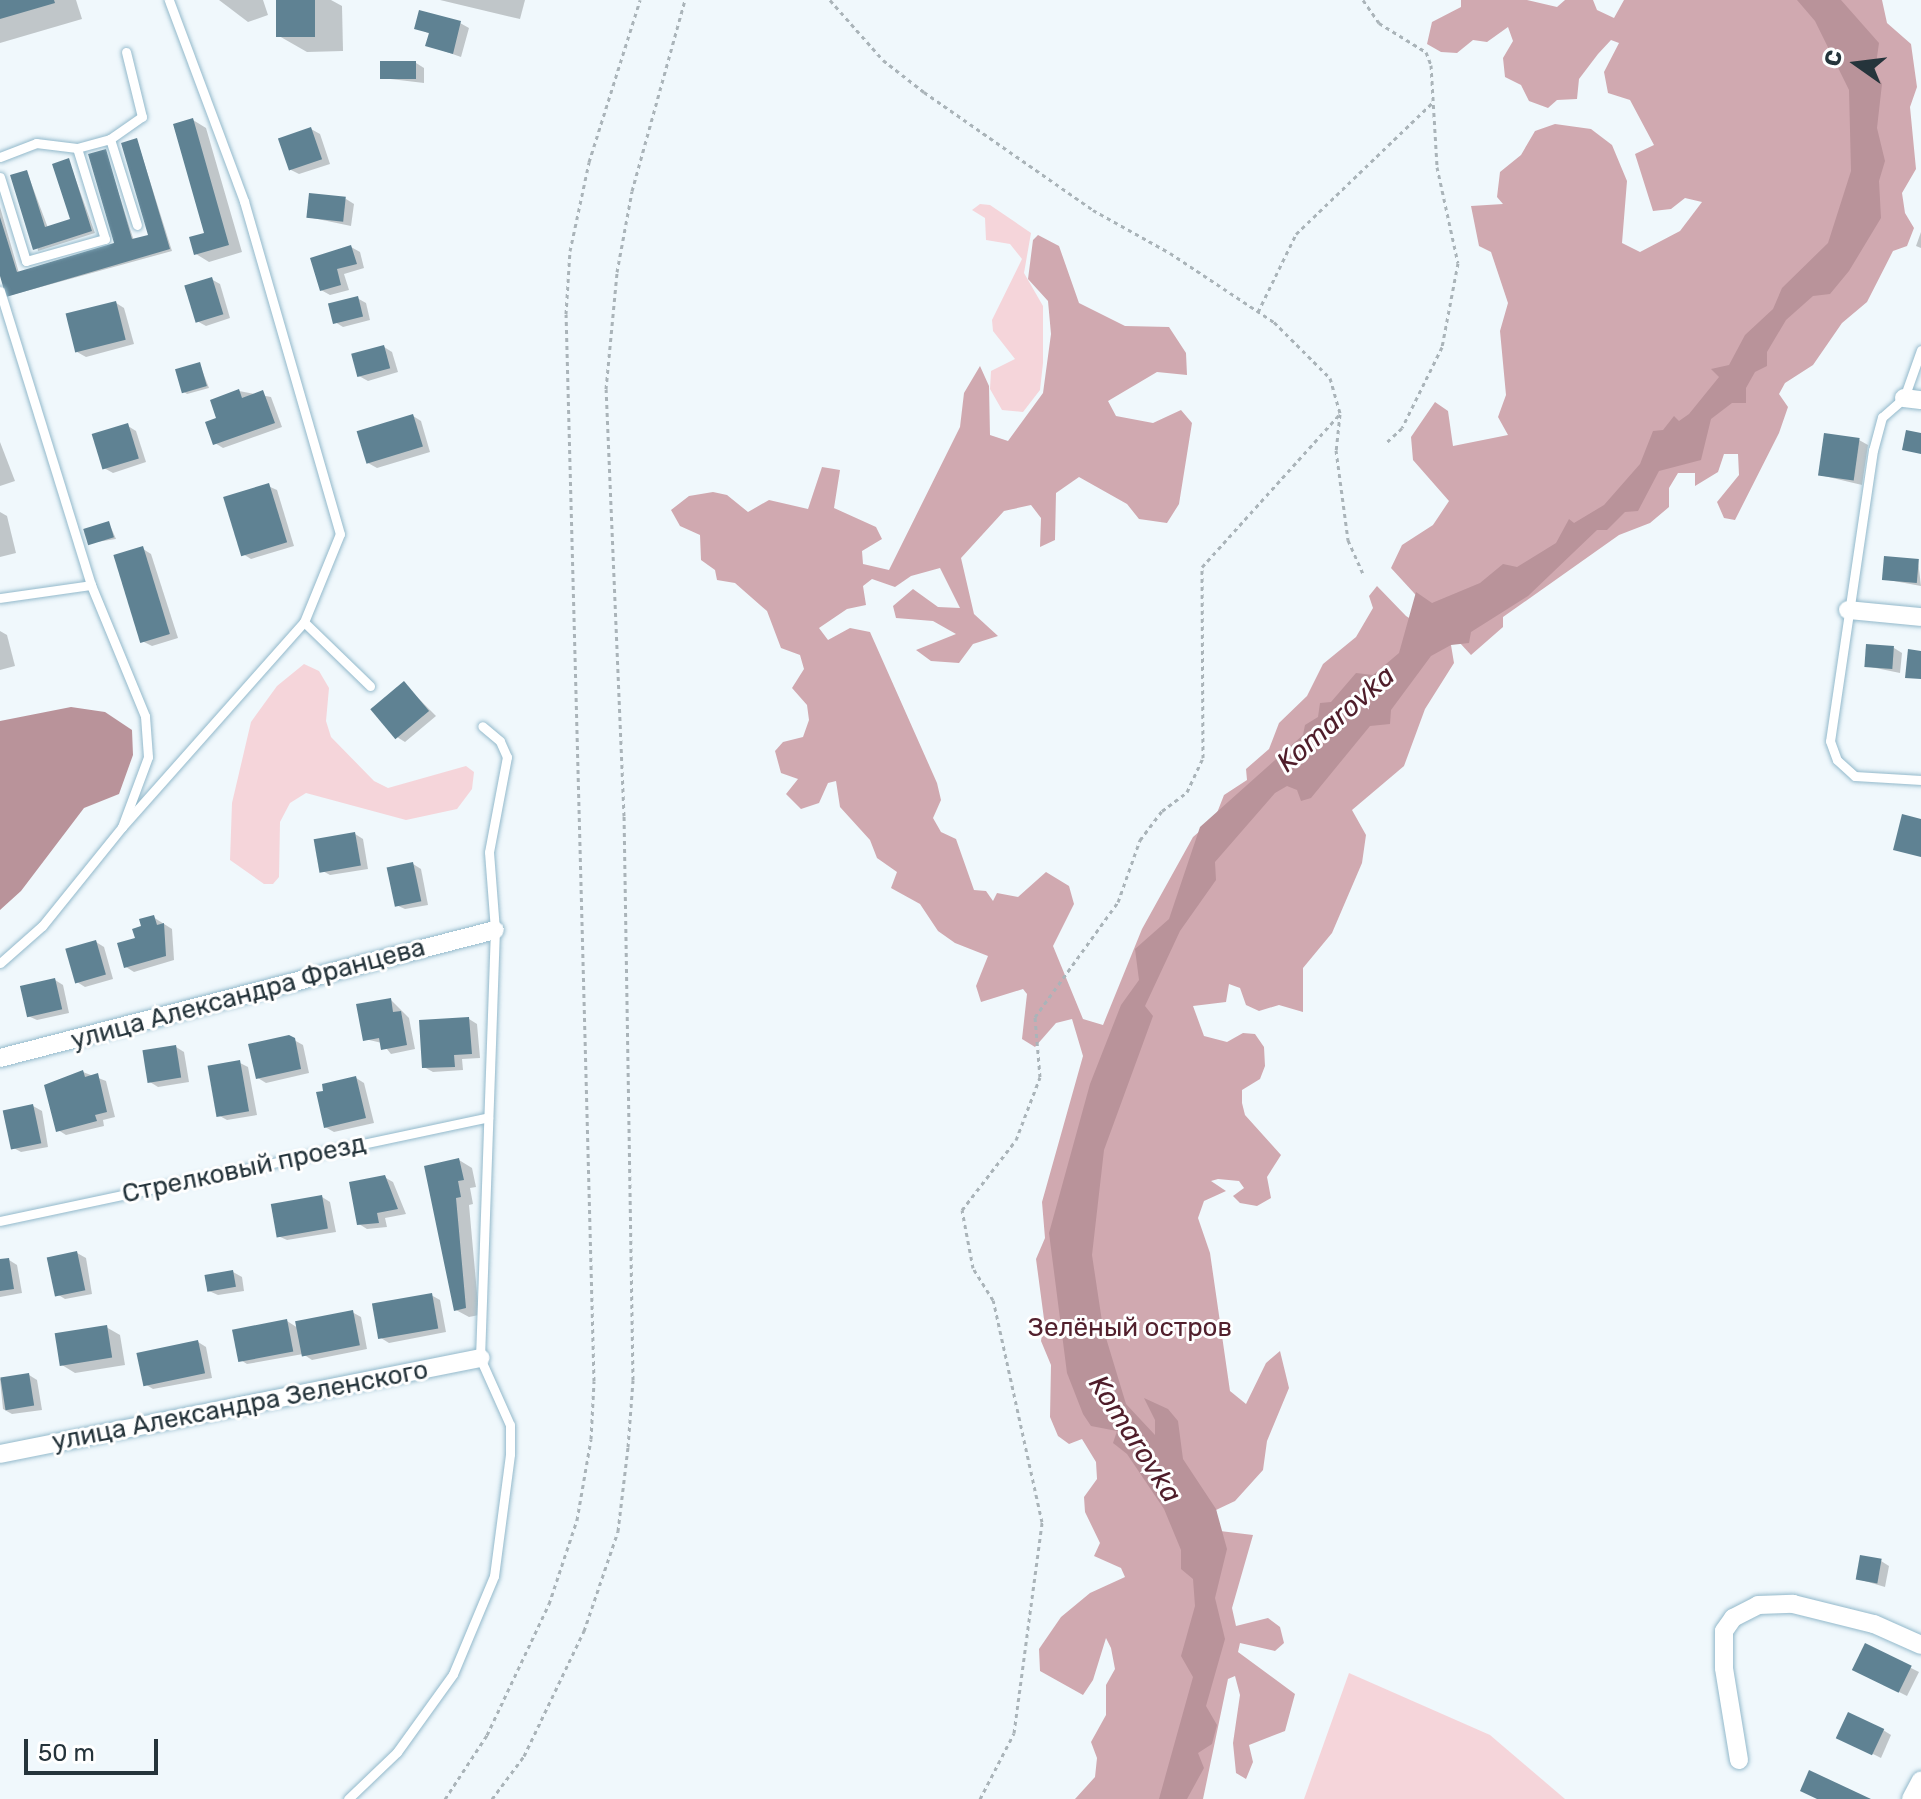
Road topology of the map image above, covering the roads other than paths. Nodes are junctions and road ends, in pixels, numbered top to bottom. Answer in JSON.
{"nodes":[{"id":1,"x":169,"y":0,"type":"edge"},
{"id":2,"x":126,"y":52,"type":"dead end"},
{"id":3,"x":110,"y":139,"type":"junction"},
{"id":4,"x":77,"y":148,"type":"junction"},
{"id":5,"x":0,"y":157,"type":"edge"},
{"id":6,"x":0,"y":177,"type":"edge"},
{"id":7,"x":137,"y":225,"type":"dead end"},
{"id":8,"x":0,"y":291,"type":"edge"},
{"id":9,"x":1921,"y":350,"type":"edge"},
{"id":10,"x":1912,"y":399,"type":"edge"},
{"id":11,"x":91,"y":585,"type":"junction"},
{"id":12,"x":0,"y":598,"type":"edge"},
{"id":13,"x":1848,"y":610,"type":"junction"},
{"id":14,"x":1921,"y":617,"type":"edge"},
{"id":15,"x":304,"y":622,"type":"junction"},
{"id":16,"x":370,"y":686,"type":"dead end"},
{"id":17,"x":482,"y":726,"type":"dead end"},
{"id":18,"x":1921,"y":780,"type":"edge"},
{"id":19,"x":122,"y":827,"type":"junction"},
{"id":20,"x":495,"y":930,"type":"junction"},
{"id":21,"x":0,"y":963,"type":"edge"},
{"id":22,"x":0,"y":1058,"type":"edge"},
{"id":23,"x":488,"y":1117,"type":"junction"},
{"id":24,"x":0,"y":1221,"type":"edge"},
{"id":25,"x":480,"y":1358,"type":"junction"},
{"id":26,"x":0,"y":1454,"type":"edge"},
{"id":27,"x":1921,"y":1645,"type":"edge"},
{"id":28,"x":1739,"y":1760,"type":"dead end"},
{"id":29,"x":1921,"y":1780,"type":"edge"},
{"id":30,"x":348,"y":1799,"type":"edge"},
{"id":31,"x":1911,"y":1799,"type":"edge"}],
"edges":[{"from":1,"to":15,"type":"lane"},
{"from":2,"to":3,"type":"lane"},
{"from":3,"to":4,"type":"lane"},
{"from":3,"to":7,"type":"lane"},
{"from":4,"to":5,"type":"lane"},
{"from":4,"to":6,"type":"lane"},
{"from":8,"to":11,"type":"lane"},
{"from":9,"to":10,"type":"lane"},
{"from":10,"to":13,"type":"lane"},
{"from":11,"to":12,"type":"lane"},
{"from":11,"to":19,"type":"lane"},
{"from":13,"to":14,"type":"street"},
{"from":13,"to":18,"type":"lane"},
{"from":15,"to":16,"type":"lane"},
{"from":15,"to":19,"type":"lane"},
{"from":17,"to":20,"type":"lane"},
{"from":19,"to":21,"type":"lane"},
{"from":20,"to":22,"type":"street","name":"улица Александра Францева"},
{"from":20,"to":23,"type":"lane"},
{"from":23,"to":24,"type":"lane","name":"Стрелковый проезд"},
{"from":23,"to":25,"type":"lane"},
{"from":25,"to":26,"type":"street","name":"улица Александра Зеленского"},
{"from":25,"to":30,"type":"lane"},
{"from":27,"to":28,"type":"street"},
{"from":29,"to":31,"type":"street"}]}
